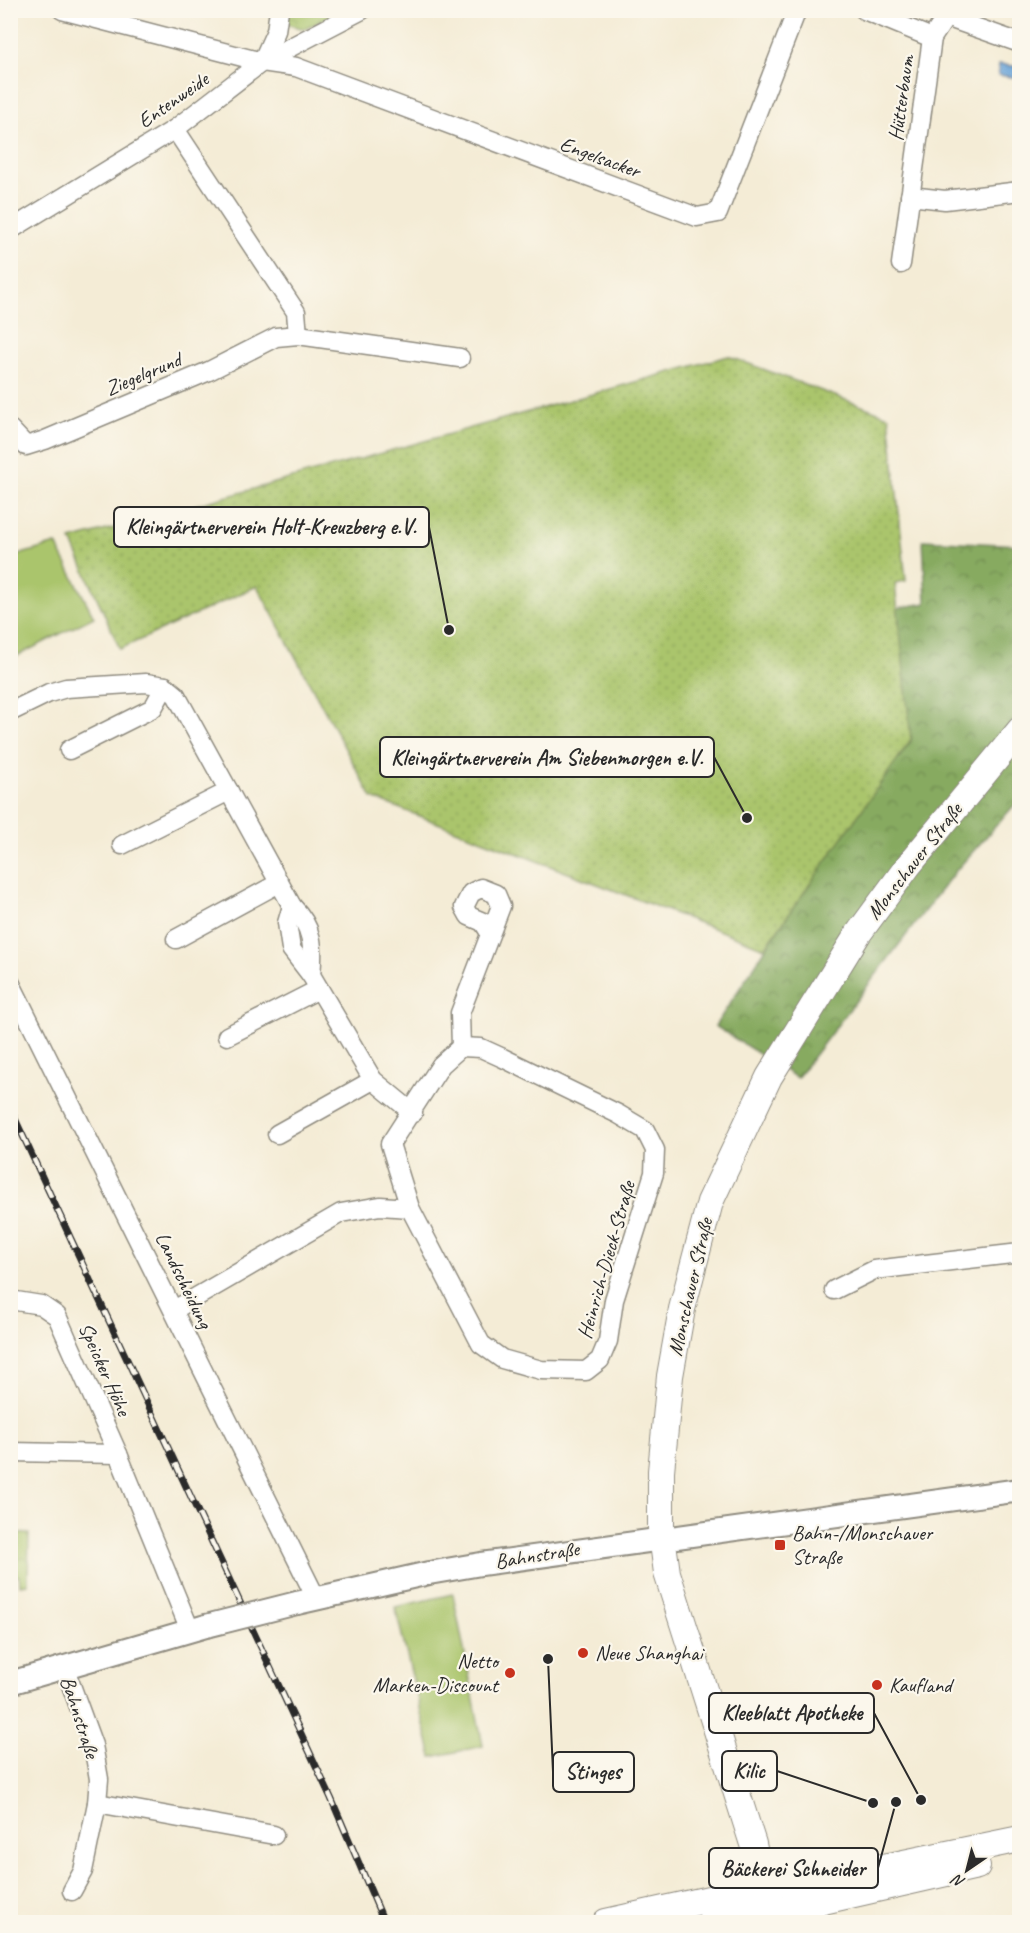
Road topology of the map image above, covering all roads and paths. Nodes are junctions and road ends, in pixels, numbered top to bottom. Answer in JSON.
{"nodes":[{"id":1,"x":62,"y":10,"type":"edge"},
{"id":2,"x":279,"y":10,"type":"edge"},
{"id":3,"x":362,"y":10,"type":"edge"},
{"id":4,"x":796,"y":10,"type":"edge"},
{"id":5,"x":864,"y":10,"type":"edge"},
{"id":6,"x":946,"y":14,"type":"edge"},
{"id":7,"x":932,"y":38,"type":"junction"},
{"id":8,"x":1020,"y":42,"type":"edge"},
{"id":9,"x":262,"y":62,"type":"junction"},
{"id":10,"x":175,"y":129,"type":"junction"},
{"id":11,"x":1020,"y":190,"type":"edge"},
{"id":12,"x":910,"y":196,"type":"junction"},
{"id":13,"x":10,"y":230,"type":"edge"},
{"id":14,"x":901,"y":264,"type":"dead end"},
{"id":15,"x":298,"y":335,"type":"junction"},
{"id":16,"x":460,"y":358,"type":"dead end"},
{"id":17,"x":10,"y":429,"type":"edge"},
{"id":18,"x":165,"y":686,"type":"junction"},
{"id":19,"x":10,"y":712,"type":"edge"},
{"id":20,"x":1020,"y":730,"type":"edge"},
{"id":21,"x":69,"y":750,"type":"dead end"},
{"id":22,"x":229,"y":790,"type":"junction"},
{"id":23,"x":122,"y":845,"type":"dead end"},
{"id":24,"x":279,"y":883,"type":"junction"},
{"id":25,"x":490,"y":933,"type":"dead end"},
{"id":26,"x":176,"y":939,"type":"dead end"},
{"id":27,"x":10,"y":982,"type":"edge"},
{"id":28,"x":315,"y":982,"type":"junction"},
{"id":29,"x":227,"y":1036,"type":"dead end"},
{"id":30,"x":461,"y":1047,"type":"junction"},
{"id":31,"x":372,"y":1080,"type":"junction"},
{"id":32,"x":413,"y":1113,"type":"junction"},
{"id":33,"x":277,"y":1134,"type":"dead end"},
{"id":34,"x":410,"y":1208,"type":"junction"},
{"id":35,"x":1020,"y":1253,"type":"edge"},
{"id":36,"x":834,"y":1290,"type":"dead end"},
{"id":37,"x":10,"y":1300,"type":"edge"},
{"id":38,"x":174,"y":1310,"type":"junction"},
{"id":39,"x":10,"y":1452,"type":"edge"},
{"id":40,"x":118,"y":1454,"type":"junction"},
{"id":41,"x":1020,"y":1490,"type":"edge"},
{"id":42,"x":662,"y":1539,"type":"junction"},
{"id":43,"x":307,"y":1601,"type":"junction"},
{"id":44,"x":198,"y":1628,"type":"junction"},
{"id":45,"x":64,"y":1666,"type":"junction"},
{"id":46,"x":10,"y":1683,"type":"edge"},
{"id":47,"x":97,"y":1803,"type":"junction"},
{"id":48,"x":274,"y":1835,"type":"dead end"},
{"id":49,"x":1020,"y":1839,"type":"edge"},
{"id":50,"x":1020,"y":1856,"type":"edge"},
{"id":51,"x":72,"y":1891,"type":"dead end"},
{"id":52,"x":766,"y":1907,"type":"edge"},
{"id":53,"x":606,"y":1923,"type":"edge"},
{"id":54,"x":710,"y":1923,"type":"edge"}],
"edges":[{"from":1,"to":9,"type":"street"},
{"from":2,"to":9,"type":"street"},
{"from":3,"to":9,"type":"street","name":"Entenweide"},
{"from":4,"to":9,"type":"street","name":"Engelsacker"},
{"from":5,"to":7,"type":"street"},
{"from":6,"to":7,"type":"street","name":"Hütterbaum"},
{"from":6,"to":8,"type":"street"},
{"from":7,"to":12,"type":"street","name":"Hütterbaum"},
{"from":9,"to":10,"type":"street","name":"Entenweide"},
{"from":10,"to":13,"type":"street","name":"Entenweide"},
{"from":10,"to":15,"type":"street"},
{"from":11,"to":12,"type":"street"},
{"from":12,"to":14,"type":"street","name":"Hütterbaum"},
{"from":15,"to":16,"type":"street","name":"Ziegelgrund"},
{"from":15,"to":17,"type":"street","name":"Ziegelgrund"},
{"from":18,"to":19,"type":"street"},
{"from":18,"to":21,"type":"street"},
{"from":18,"to":22,"type":"street"},
{"from":20,"to":42,"type":"main road","name":"Monschauer Straße"},
{"from":22,"to":23,"type":"street"},
{"from":22,"to":24,"type":"street"},
{"from":24,"to":26,"type":"street"},
{"from":24,"to":28,"type":"street"},
{"from":25,"to":30,"type":"street"},
{"from":27,"to":38,"type":"street","name":"Landscheidung"},
{"from":28,"to":29,"type":"street"},
{"from":28,"to":31,"type":"street"},
{"from":30,"to":32,"type":"street","name":"Heinrich-Dieck-Straße"},
{"from":30,"to":34,"type":"street","name":"Heinrich-Dieck-Straße"},
{"from":31,"to":32,"type":"street"},
{"from":31,"to":33,"type":"street"},
{"from":32,"to":34,"type":"street","name":"Heinrich-Dieck-Straße"},
{"from":34,"to":38,"type":"street"},
{"from":35,"to":36,"type":"street"},
{"from":37,"to":40,"type":"street","name":"Speicker Höhe"},
{"from":38,"to":43,"type":"street","name":"Landscheidung"},
{"from":39,"to":40,"type":"street"},
{"from":40,"to":44,"type":"street","name":"Speicker Höhe"},
{"from":41,"to":42,"type":"street","name":"Bahnstraße"},
{"from":42,"to":43,"type":"street","name":"Bahnstraße"},
{"from":42,"to":52,"type":"main road","name":"Monschauer Straße"},
{"from":43,"to":44,"type":"street","name":"Bahnstraße","bridge":true},
{"from":44,"to":45,"type":"street","name":"Bahnstraße"},
{"from":45,"to":46,"type":"street","name":"Bahnstraße"},
{"from":45,"to":47,"type":"street","name":"Bahnstraße"},
{"from":47,"to":48,"type":"street"},
{"from":47,"to":51,"type":"street","name":"Bahnstraße"},
{"from":49,"to":52,"type":"main road"},
{"from":50,"to":52,"type":"main road"},
{"from":52,"to":53,"type":"main road"},
{"from":52,"to":54,"type":"main road"}]}
